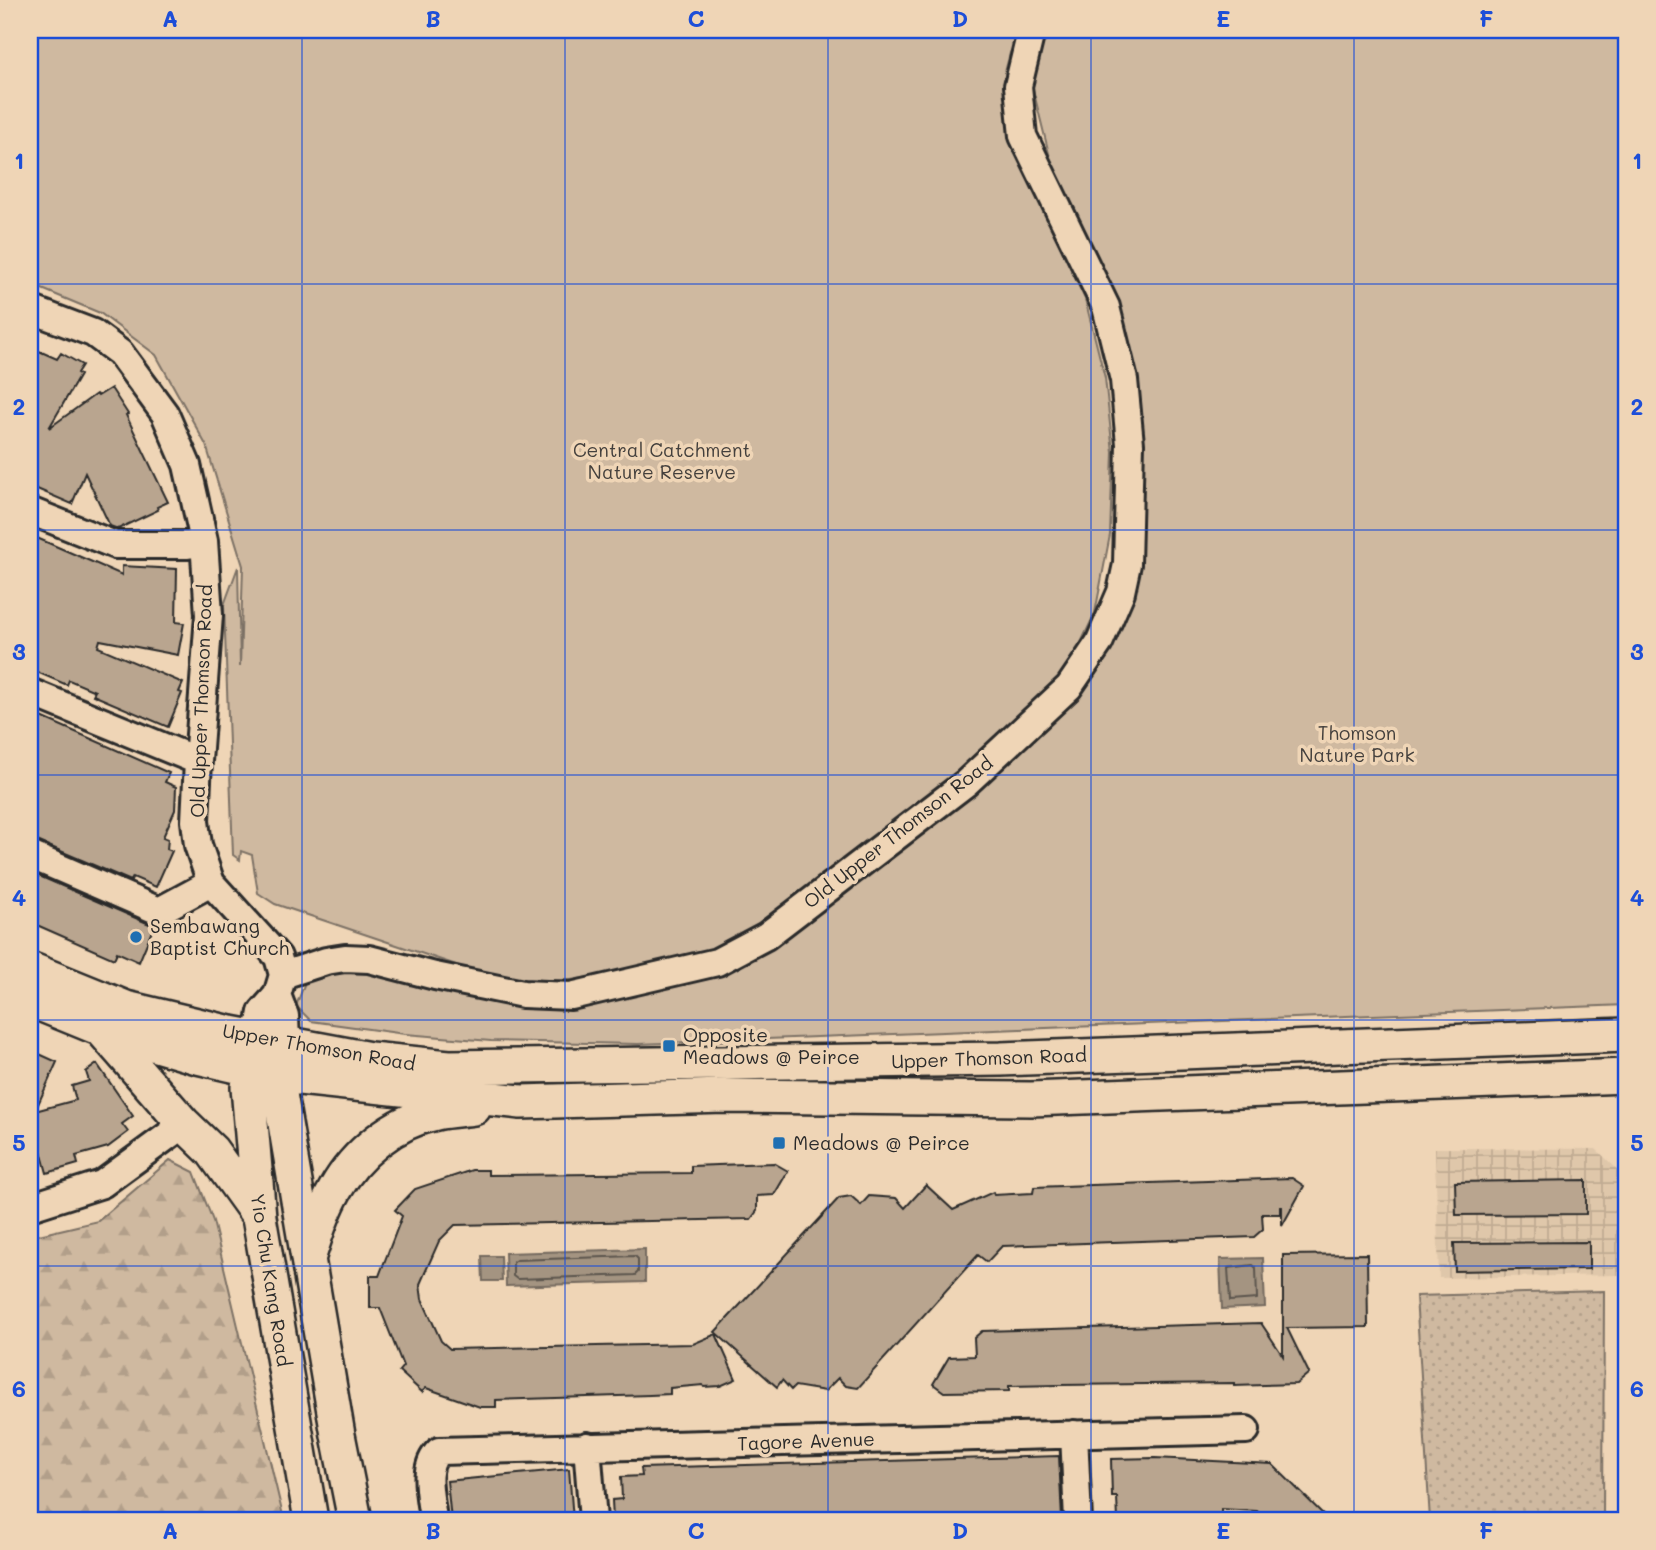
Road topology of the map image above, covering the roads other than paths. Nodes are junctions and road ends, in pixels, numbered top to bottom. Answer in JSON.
{"nodes":[{"id":1,"x":1034,"y":30,"type":"edge"},
{"id":2,"x":30,"y":309,"type":"edge"},
{"id":3,"x":30,"y":511,"type":"edge"},
{"id":4,"x":204,"y":541,"type":"junction"},
{"id":5,"x":30,"y":692,"type":"edge"},
{"id":6,"x":198,"y":761,"type":"junction"},
{"id":7,"x":30,"y":855,"type":"edge"},
{"id":8,"x":211,"y":883,"type":"junction"},
{"id":9,"x":30,"y":969,"type":"edge"},
{"id":10,"x":280,"y":985,"type":"junction"},
{"id":11,"x":30,"y":1000,"type":"edge"},
{"id":12,"x":101,"y":1029,"type":"junction"},
{"id":13,"x":1626,"y":1035,"type":"edge"},
{"id":14,"x":269,"y":1057,"type":"junction"},
{"id":15,"x":1626,"y":1076,"type":"edge"},
{"id":16,"x":521,"y":1102,"type":"junction"},
{"id":17,"x":184,"y":1124,"type":"junction"},
{"id":18,"x":30,"y":1201,"type":"edge"},
{"id":19,"x":259,"y":1217,"type":"junction"},
{"id":20,"x":308,"y":1258,"type":"junction"},
{"id":21,"x":1246,"y":1430,"type":"dead end"},
{"id":22,"x":1074,"y":1434,"type":"junction"},
{"id":23,"x":338,"y":1435,"type":"junction"},
{"id":24,"x":586,"y":1446,"type":"junction"},
{"id":25,"x":311,"y":1518,"type":"edge"},
{"id":26,"x":355,"y":1520,"type":"edge"},
{"id":27,"x":433,"y":1520,"type":"edge"},
{"id":28,"x":593,"y":1520,"type":"edge"},
{"id":29,"x":1078,"y":1520,"type":"edge"}],
"edges":[{"from":1,"to":10,"type":"street","name":"Old Upper Thomson Road"},
{"from":2,"to":4,"type":"street","name":"Old Upper Thomson Road"},
{"from":3,"to":4,"type":"street"},
{"from":4,"to":6,"type":"street","name":"Old Upper Thomson Road"},
{"from":5,"to":6,"type":"street"},
{"from":6,"to":8,"type":"street","name":"Old Upper Thomson Road"},
{"from":7,"to":8,"type":"street"},
{"from":8,"to":10,"type":"street","name":"Old Upper Thomson Road"},
{"from":9,"to":14,"type":"main road","name":"Upper Thomson Road"},
{"from":10,"to":14,"type":"street"},
{"from":11,"to":12,"type":"main road","name":"Upper Thomson Road"},
{"from":12,"to":14,"type":"main road","name":"Upper Thomson Road"},
{"from":12,"to":17,"type":"main road"},
{"from":13,"to":14,"type":"main road","name":"Upper Thomson Road"},
{"from":14,"to":16,"type":"main road","name":"Upper Thomson Road"},
{"from":14,"to":19,"type":"main road","name":"Yio Chu Kang Road"},
{"from":14,"to":20,"type":"main road","name":"Yio Chu Kang Road"},
{"from":15,"to":16,"type":"main road","name":"Upper Thomson Road"},
{"from":16,"to":20,"type":"main road"},
{"from":17,"to":18,"type":"street"},
{"from":17,"to":19,"type":"main road"},
{"from":19,"to":25,"type":"main road","name":"Yio Chu Kang Road"},
{"from":20,"to":23,"type":"main road","name":"Yio Chu Kang Road"},
{"from":21,"to":22,"type":"street","name":"Tagore Avenue"},
{"from":22,"to":24,"type":"street","name":"Tagore Avenue"},
{"from":22,"to":29,"type":"street"},
{"from":23,"to":25,"type":"main road"},
{"from":23,"to":26,"type":"main road","name":"Yio Chu Kang Road"},
{"from":24,"to":27,"type":"street","name":"Tagore Avenue"},
{"from":24,"to":28,"type":"street"}]}
